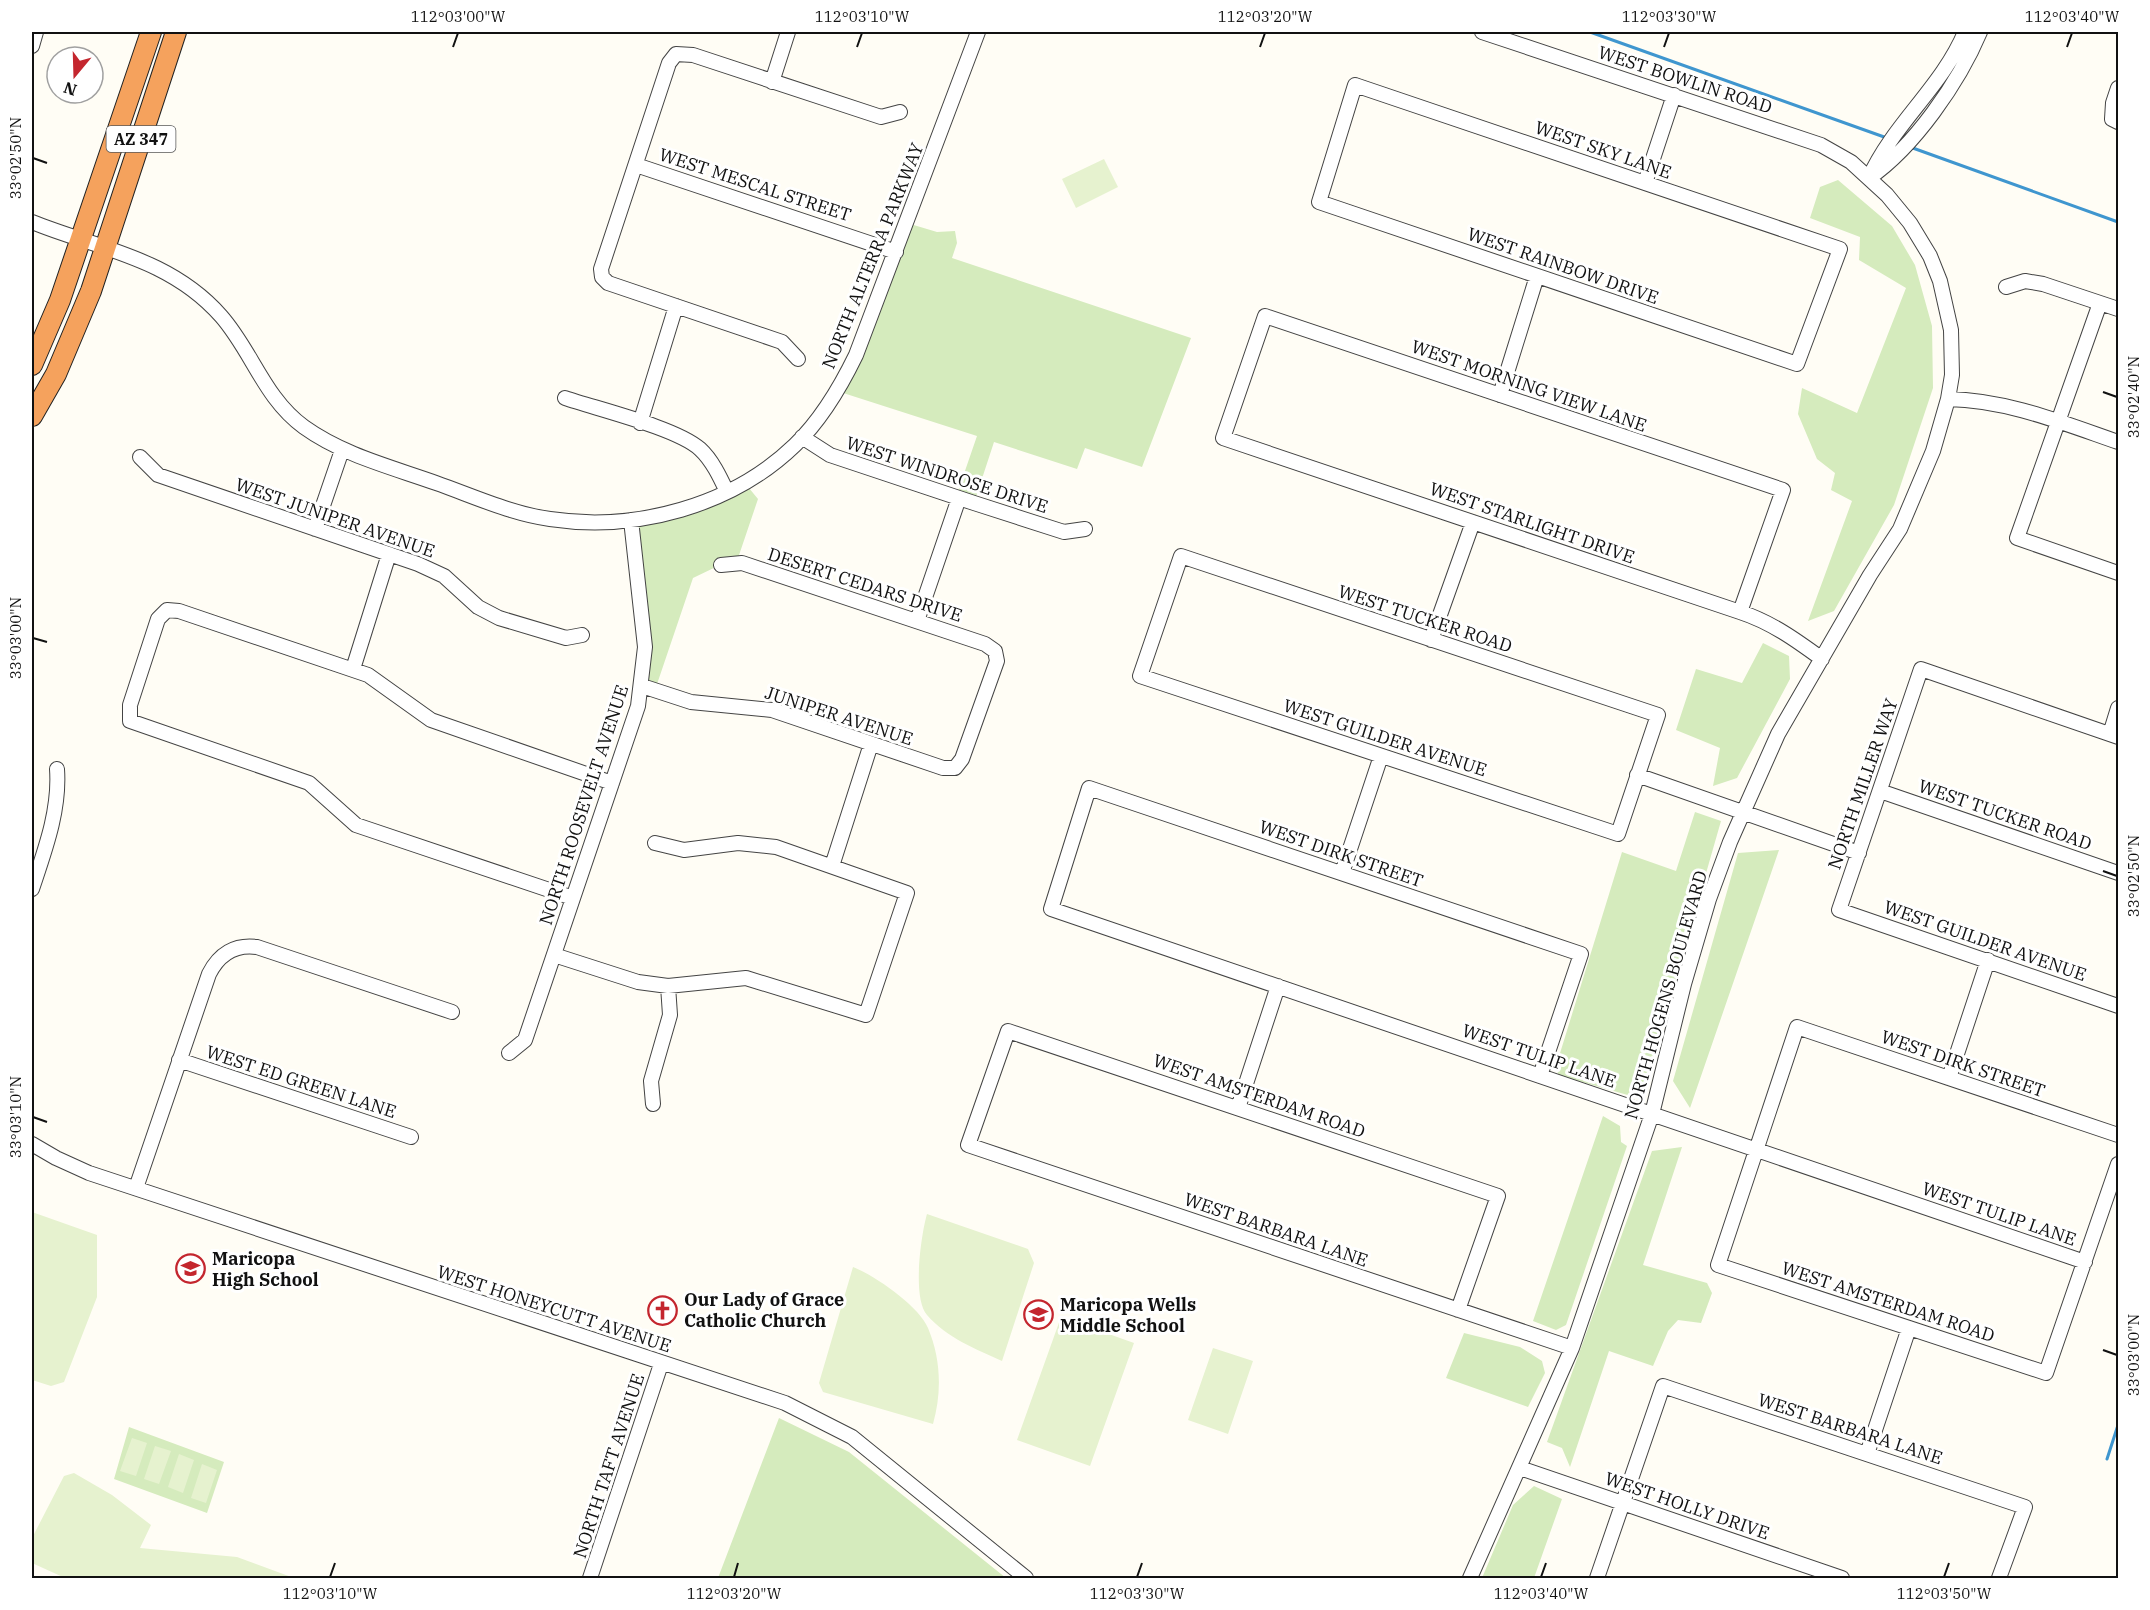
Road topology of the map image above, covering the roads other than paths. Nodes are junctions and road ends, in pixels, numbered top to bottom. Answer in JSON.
{"nodes":[{"id":1,"x":36,"y":32,"type":"edge"},
{"id":2,"x":151,"y":32,"type":"edge"},
{"id":3,"x":176,"y":32,"type":"edge"},
{"id":4,"x":788,"y":32,"type":"edge"},
{"id":5,"x":978,"y":32,"type":"edge"},
{"id":6,"x":1482,"y":32,"type":"edge"},
{"id":7,"x":1965,"y":32,"type":"edge"},
{"id":8,"x":1980,"y":32,"type":"edge"},
{"id":9,"x":32,"y":46,"type":"edge"},
{"id":10,"x":772,"y":82,"type":"junction"},
{"id":11,"x":2118,"y":88,"type":"edge"},
{"id":12,"x":1674,"y":95,"type":"junction"},
{"id":13,"x":900,"y":112,"type":"dead end"},
{"id":14,"x":2115,"y":120,"type":"edge"},
{"id":15,"x":1906,"y":133,"type":"junction"},
{"id":16,"x":636,"y":165,"type":"junction"},
{"id":17,"x":1869,"y":178,"type":"junction"},
{"id":18,"x":1645,"y":183,"type":"junction"},
{"id":19,"x":1319,"y":202,"type":"joint"},
{"id":20,"x":32,"y":222,"type":"edge"},
{"id":21,"x":82,"y":240,"type":"junction"},
{"id":22,"x":106,"y":246,"type":"junction"},
{"id":23,"x":896,"y":252,"type":"junction"},
{"id":24,"x":1537,"y":276,"type":"junction"},
{"id":25,"x":2006,"y":287,"type":"dead end"},
{"id":26,"x":2100,"y":303,"type":"junction"},
{"id":27,"x":676,"y":306,"type":"junction"},
{"id":28,"x":2118,"y":309,"type":"edge"},
{"id":29,"x":798,"y":359,"type":"dead end"},
{"id":30,"x":1797,"y":364,"type":"joint"},
{"id":31,"x":32,"y":365,"type":"edge"},
{"id":32,"x":1500,"y":396,"type":"junction"},
{"id":33,"x":565,"y":398,"type":"dead end"},
{"id":34,"x":1948,"y":399,"type":"junction"},
{"id":35,"x":32,"y":416,"type":"edge"},
{"id":36,"x":2058,"y":421,"type":"junction"},
{"id":37,"x":640,"y":423,"type":"junction"},
{"id":38,"x":802,"y":437,"type":"junction"},
{"id":39,"x":1223,"y":438,"type":"joint"},
{"id":40,"x":2118,"y":442,"type":"edge"},
{"id":41,"x":342,"y":450,"type":"junction"},
{"id":42,"x":140,"y":457,"type":"dead end"},
{"id":43,"x":727,"y":492,"type":"junction"},
{"id":44,"x":959,"y":498,"type":"junction"},
{"id":45,"x":631,"y":520,"type":"junction"},
{"id":46,"x":1473,"y":522,"type":"junction"},
{"id":47,"x":315,"y":529,"type":"junction"},
{"id":48,"x":1085,"y":529,"type":"dead end"},
{"id":49,"x":389,"y":554,"type":"junction"},
{"id":50,"x":720,"y":565,"type":"dead end"},
{"id":51,"x":2118,"y":573,"type":"edge"},
{"id":52,"x":1740,"y":612,"type":"junction"},
{"id":53,"x":917,"y":621,"type":"junction"},
{"id":54,"x":582,"y":635,"type":"dead end"},
{"id":55,"x":1431,"y":640,"type":"junction"},
{"id":56,"x":1822,"y":658,"type":"junction"},
{"id":57,"x":353,"y":669,"type":"junction"},
{"id":58,"x":1140,"y":676,"type":"joint"},
{"id":59,"x":642,"y":686,"type":"junction"},
{"id":60,"x":2118,"y":708,"type":"edge"},
{"id":61,"x":2114,"y":735,"type":"edge"},
{"id":62,"x":871,"y":744,"type":"junction"},
{"id":63,"x":1381,"y":756,"type":"junction"},
{"id":64,"x":955,"y":768,"type":"joint"},
{"id":65,"x":57,"y":769,"type":"dead end"},
{"id":66,"x":1637,"y":775,"type":"junction"},
{"id":67,"x":612,"y":783,"type":"junction"},
{"id":68,"x":1880,"y":791,"type":"junction"},
{"id":69,"x":1743,"y":812,"type":"junction"},
{"id":70,"x":655,"y":843,"type":"dead end"},
{"id":71,"x":1859,"y":854,"type":"junction"},
{"id":72,"x":832,"y":866,"type":"junction"},
{"id":73,"x":1342,"y":873,"type":"junction"},
{"id":74,"x":2118,"y":873,"type":"edge"},
{"id":75,"x":32,"y":889,"type":"edge"},
{"id":76,"x":573,"y":898,"type":"junction"},
{"id":77,"x":1051,"y":909,"type":"joint"},
{"id":78,"x":1839,"y":910,"type":"joint"},
{"id":79,"x":554,"y":955,"type":"junction"},
{"id":80,"x":1988,"y":960,"type":"junction"},
{"id":81,"x":668,"y":986,"type":"junction"},
{"id":82,"x":1278,"y":986,"type":"junction"},
{"id":83,"x":2118,"y":1006,"type":"edge"},
{"id":84,"x":452,"y":1012,"type":"dead end"},
{"id":85,"x":509,"y":1053,"type":"dead end"},
{"id":86,"x":179,"y":1060,"type":"junction"},
{"id":87,"x":1540,"y":1076,"type":"junction"},
{"id":88,"x":1949,"y":1078,"type":"junction"},
{"id":89,"x":653,"y":1104,"type":"dead end"},
{"id":90,"x":1238,"y":1108,"type":"junction"},
{"id":91,"x":1652,"y":1114,"type":"junction"},
{"id":92,"x":2118,"y":1135,"type":"edge"},
{"id":93,"x":411,"y":1137,"type":"dead end"},
{"id":94,"x":32,"y":1144,"type":"edge"},
{"id":95,"x":968,"y":1145,"type":"joint"},
{"id":96,"x":1756,"y":1150,"type":"junction"},
{"id":97,"x":2118,"y":1164,"type":"edge"},
{"id":98,"x":136,"y":1188,"type":"junction"},
{"id":99,"x":2085,"y":1262,"type":"junction"},
{"id":100,"x":1458,"y":1310,"type":"junction"},
{"id":101,"x":1909,"y":1328,"type":"junction"},
{"id":102,"x":1572,"y":1348,"type":"junction"},
{"id":103,"x":661,"y":1364,"type":"junction"},
{"id":104,"x":1867,"y":1454,"type":"junction"},
{"id":105,"x":1520,"y":1468,"type":"junction"},
{"id":106,"x":1623,"y":1503,"type":"junction"},
{"id":107,"x":590,"y":1578,"type":"edge"},
{"id":108,"x":1026,"y":1578,"type":"edge"},
{"id":109,"x":1470,"y":1578,"type":"edge"},
{"id":110,"x":1597,"y":1578,"type":"edge"},
{"id":111,"x":1842,"y":1578,"type":"edge"},
{"id":112,"x":1999,"y":1578,"type":"edge"}],
"edges":[{"from":1,"to":9,"type":"street"},
{"from":2,"to":21,"type":"highway","number":"AZ 347"},
{"from":3,"to":22,"type":"highway","number":"AZ 347"},
{"from":4,"to":10,"type":"street"},
{"from":5,"to":23,"type":"street","name":"NORTH ALTERRA PARKWAY"},
{"from":6,"to":12,"type":"street","name":"WEST BOWLIN ROAD"},
{"from":7,"to":15,"type":"street"},
{"from":8,"to":15,"type":"street"},
{"from":10,"to":13,"type":"street"},
{"from":10,"to":16,"type":"street"},
{"from":11,"to":14,"type":"street"},
{"from":12,"to":17,"type":"street","name":"WEST BOWLIN ROAD"},
{"from":12,"to":18,"type":"street"},
{"from":15,"to":17,"type":"street"},
{"from":16,"to":23,"type":"street","name":"WEST MESCAL STREET"},
{"from":16,"to":27,"type":"street"},
{"from":17,"to":34,"type":"street","name":"NORTH HOGENS BOULEVARD"},
{"from":18,"to":19,"type":"street","name":"WEST SKY LANE"},
{"from":18,"to":30,"type":"street","name":"WEST SKY LANE"},
{"from":19,"to":24,"type":"street","name":"WEST RAINBOW DRIVE"},
{"from":20,"to":21,"type":"street","name":"NORTH ALTERRA PARKWAY"},
{"from":21,"to":22,"type":"street","name":"NORTH ALTERRA PARKWAY"},
{"from":21,"to":31,"type":"highway","number":"AZ 347"},
{"from":22,"to":35,"type":"highway","number":"AZ 347"},
{"from":22,"to":41,"type":"street","name":"NORTH ALTERRA PARKWAY"},
{"from":23,"to":38,"type":"street","name":"NORTH ALTERRA PARKWAY"},
{"from":24,"to":30,"type":"street","name":"WEST RAINBOW DRIVE"},
{"from":24,"to":32,"type":"street"},
{"from":25,"to":26,"type":"street"},
{"from":26,"to":28,"type":"street"},
{"from":26,"to":36,"type":"street"},
{"from":27,"to":29,"type":"street"},
{"from":27,"to":37,"type":"street"},
{"from":32,"to":39,"type":"street","name":"WEST MORNING VIEW LANE"},
{"from":32,"to":52,"type":"street","name":"WEST MORNING VIEW LANE"},
{"from":33,"to":37,"type":"street"},
{"from":34,"to":36,"type":"street"},
{"from":34,"to":56,"type":"street","name":"NORTH HOGENS BOULEVARD"},
{"from":36,"to":40,"type":"street"},
{"from":36,"to":51,"type":"street"},
{"from":37,"to":43,"type":"street"},
{"from":38,"to":43,"type":"street","name":"NORTH ALTERRA PARKWAY"},
{"from":38,"to":44,"type":"street","name":"WEST WINDROSE DRIVE"},
{"from":39,"to":46,"type":"street","name":"WEST STARLIGHT DRIVE"},
{"from":41,"to":45,"type":"street","name":"NORTH ALTERRA PARKWAY"},
{"from":41,"to":47,"type":"street"},
{"from":42,"to":47,"type":"street","name":"WEST JUNIPER AVENUE"},
{"from":43,"to":45,"type":"street","name":"NORTH ALTERRA PARKWAY"},
{"from":44,"to":48,"type":"street","name":"WEST WINDROSE DRIVE"},
{"from":44,"to":53,"type":"street"},
{"from":45,"to":59,"type":"street","name":"NORTH ROOSEVELT AVENUE"},
{"from":46,"to":52,"type":"street","name":"WEST STARLIGHT DRIVE"},
{"from":46,"to":55,"type":"street"},
{"from":47,"to":49,"type":"street","name":"WEST JUNIPER AVENUE"},
{"from":49,"to":54,"type":"street","name":"WEST JUNIPER AVENUE"},
{"from":49,"to":57,"type":"street"},
{"from":50,"to":53,"type":"street","name":"DESERT CEDARS DRIVE"},
{"from":52,"to":56,"type":"street","name":"WEST STARLIGHT DRIVE"},
{"from":53,"to":64,"type":"street","name":"DESERT CEDARS DRIVE"},
{"from":55,"to":58,"type":"street","name":"WEST TUCKER ROAD"},
{"from":55,"to":66,"type":"street","name":"WEST TUCKER ROAD"},
{"from":56,"to":69,"type":"street","name":"NORTH HOGENS BOULEVARD"},
{"from":57,"to":67,"type":"street"},
{"from":57,"to":76,"type":"street"},
{"from":58,"to":63,"type":"street","name":"WEST GUILDER AVENUE"},
{"from":59,"to":62,"type":"street","name":"JUNIPER AVENUE"},
{"from":59,"to":67,"type":"street","name":"NORTH ROOSEVELT AVENUE"},
{"from":60,"to":61,"type":"street"},
{"from":61,"to":68,"type":"street","name":"NORTH MILLER WAY"},
{"from":62,"to":64,"type":"street","name":"JUNIPER AVENUE"},
{"from":62,"to":72,"type":"street"},
{"from":63,"to":66,"type":"street","name":"WEST GUILDER AVENUE"},
{"from":63,"to":73,"type":"street"},
{"from":65,"to":75,"type":"street"},
{"from":66,"to":69,"type":"street"},
{"from":67,"to":76,"type":"street","name":"NORTH ROOSEVELT AVENUE"},
{"from":68,"to":71,"type":"street","name":"NORTH MILLER WAY"},
{"from":68,"to":74,"type":"street","name":"WEST TUCKER ROAD"},
{"from":69,"to":71,"type":"street"},
{"from":69,"to":91,"type":"street","name":"NORTH HOGENS BOULEVARD"},
{"from":70,"to":72,"type":"street"},
{"from":71,"to":78,"type":"street","name":"NORTH MILLER WAY"},
{"from":72,"to":81,"type":"street"},
{"from":73,"to":77,"type":"street","name":"WEST DIRK STREET"},
{"from":73,"to":87,"type":"street","name":"WEST DIRK STREET"},
{"from":76,"to":79,"type":"street","name":"NORTH ROOSEVELT AVENUE"},
{"from":77,"to":82,"type":"street","name":"WEST TULIP LANE"},
{"from":78,"to":80,"type":"street","name":"WEST GUILDER AVENUE"},
{"from":79,"to":81,"type":"street"},
{"from":79,"to":85,"type":"street","name":"NORTH ROOSEVELT AVENUE"},
{"from":80,"to":83,"type":"street","name":"WEST GUILDER AVENUE"},
{"from":80,"to":88,"type":"street"},
{"from":81,"to":89,"type":"street"},
{"from":82,"to":87,"type":"street","name":"WEST TULIP LANE"},
{"from":82,"to":90,"type":"street"},
{"from":84,"to":86,"type":"street"},
{"from":86,"to":93,"type":"street","name":"WEST ED GREEN LANE"},
{"from":86,"to":98,"type":"street"},
{"from":87,"to":91,"type":"street","name":"WEST TULIP LANE"},
{"from":88,"to":92,"type":"street","name":"WEST DIRK STREET"},
{"from":88,"to":96,"type":"street","name":"WEST DIRK STREET"},
{"from":90,"to":95,"type":"street","name":"WEST AMSTERDAM ROAD"},
{"from":90,"to":100,"type":"street","name":"WEST AMSTERDAM ROAD"},
{"from":91,"to":96,"type":"street","name":"WEST TULIP LANE"},
{"from":91,"to":102,"type":"street","name":"NORTH HOGENS BOULEVARD"},
{"from":94,"to":98,"type":"street","name":"WEST HONEYCUTT AVENUE"},
{"from":95,"to":100,"type":"street","name":"WEST BARBARA LANE"},
{"from":96,"to":99,"type":"street","name":"WEST TULIP LANE"},
{"from":96,"to":101,"type":"street","name":"WEST AMSTERDAM ROAD"},
{"from":97,"to":99,"type":"street"},
{"from":98,"to":103,"type":"street","name":"WEST HONEYCUTT AVENUE"},
{"from":99,"to":101,"type":"street","name":"WEST AMSTERDAM ROAD"},
{"from":100,"to":102,"type":"street","name":"WEST BARBARA LANE"},
{"from":101,"to":104,"type":"street"},
{"from":102,"to":105,"type":"street","name":"NORTH HOGENS BOULEVARD"},
{"from":103,"to":107,"type":"street","name":"NORTH TAFT AVENUE"},
{"from":103,"to":108,"type":"street","name":"WEST HONEYCUTT AVENUE"},
{"from":104,"to":106,"type":"street","name":"WEST BARBARA LANE"},
{"from":104,"to":112,"type":"street","name":"WEST BARBARA LANE"},
{"from":105,"to":106,"type":"street","name":"WEST HOLLY DRIVE"},
{"from":105,"to":109,"type":"street","name":"NORTH HOGENS BOULEVARD"},
{"from":106,"to":110,"type":"street"},
{"from":106,"to":111,"type":"street","name":"WEST HOLLY DRIVE"}]}
